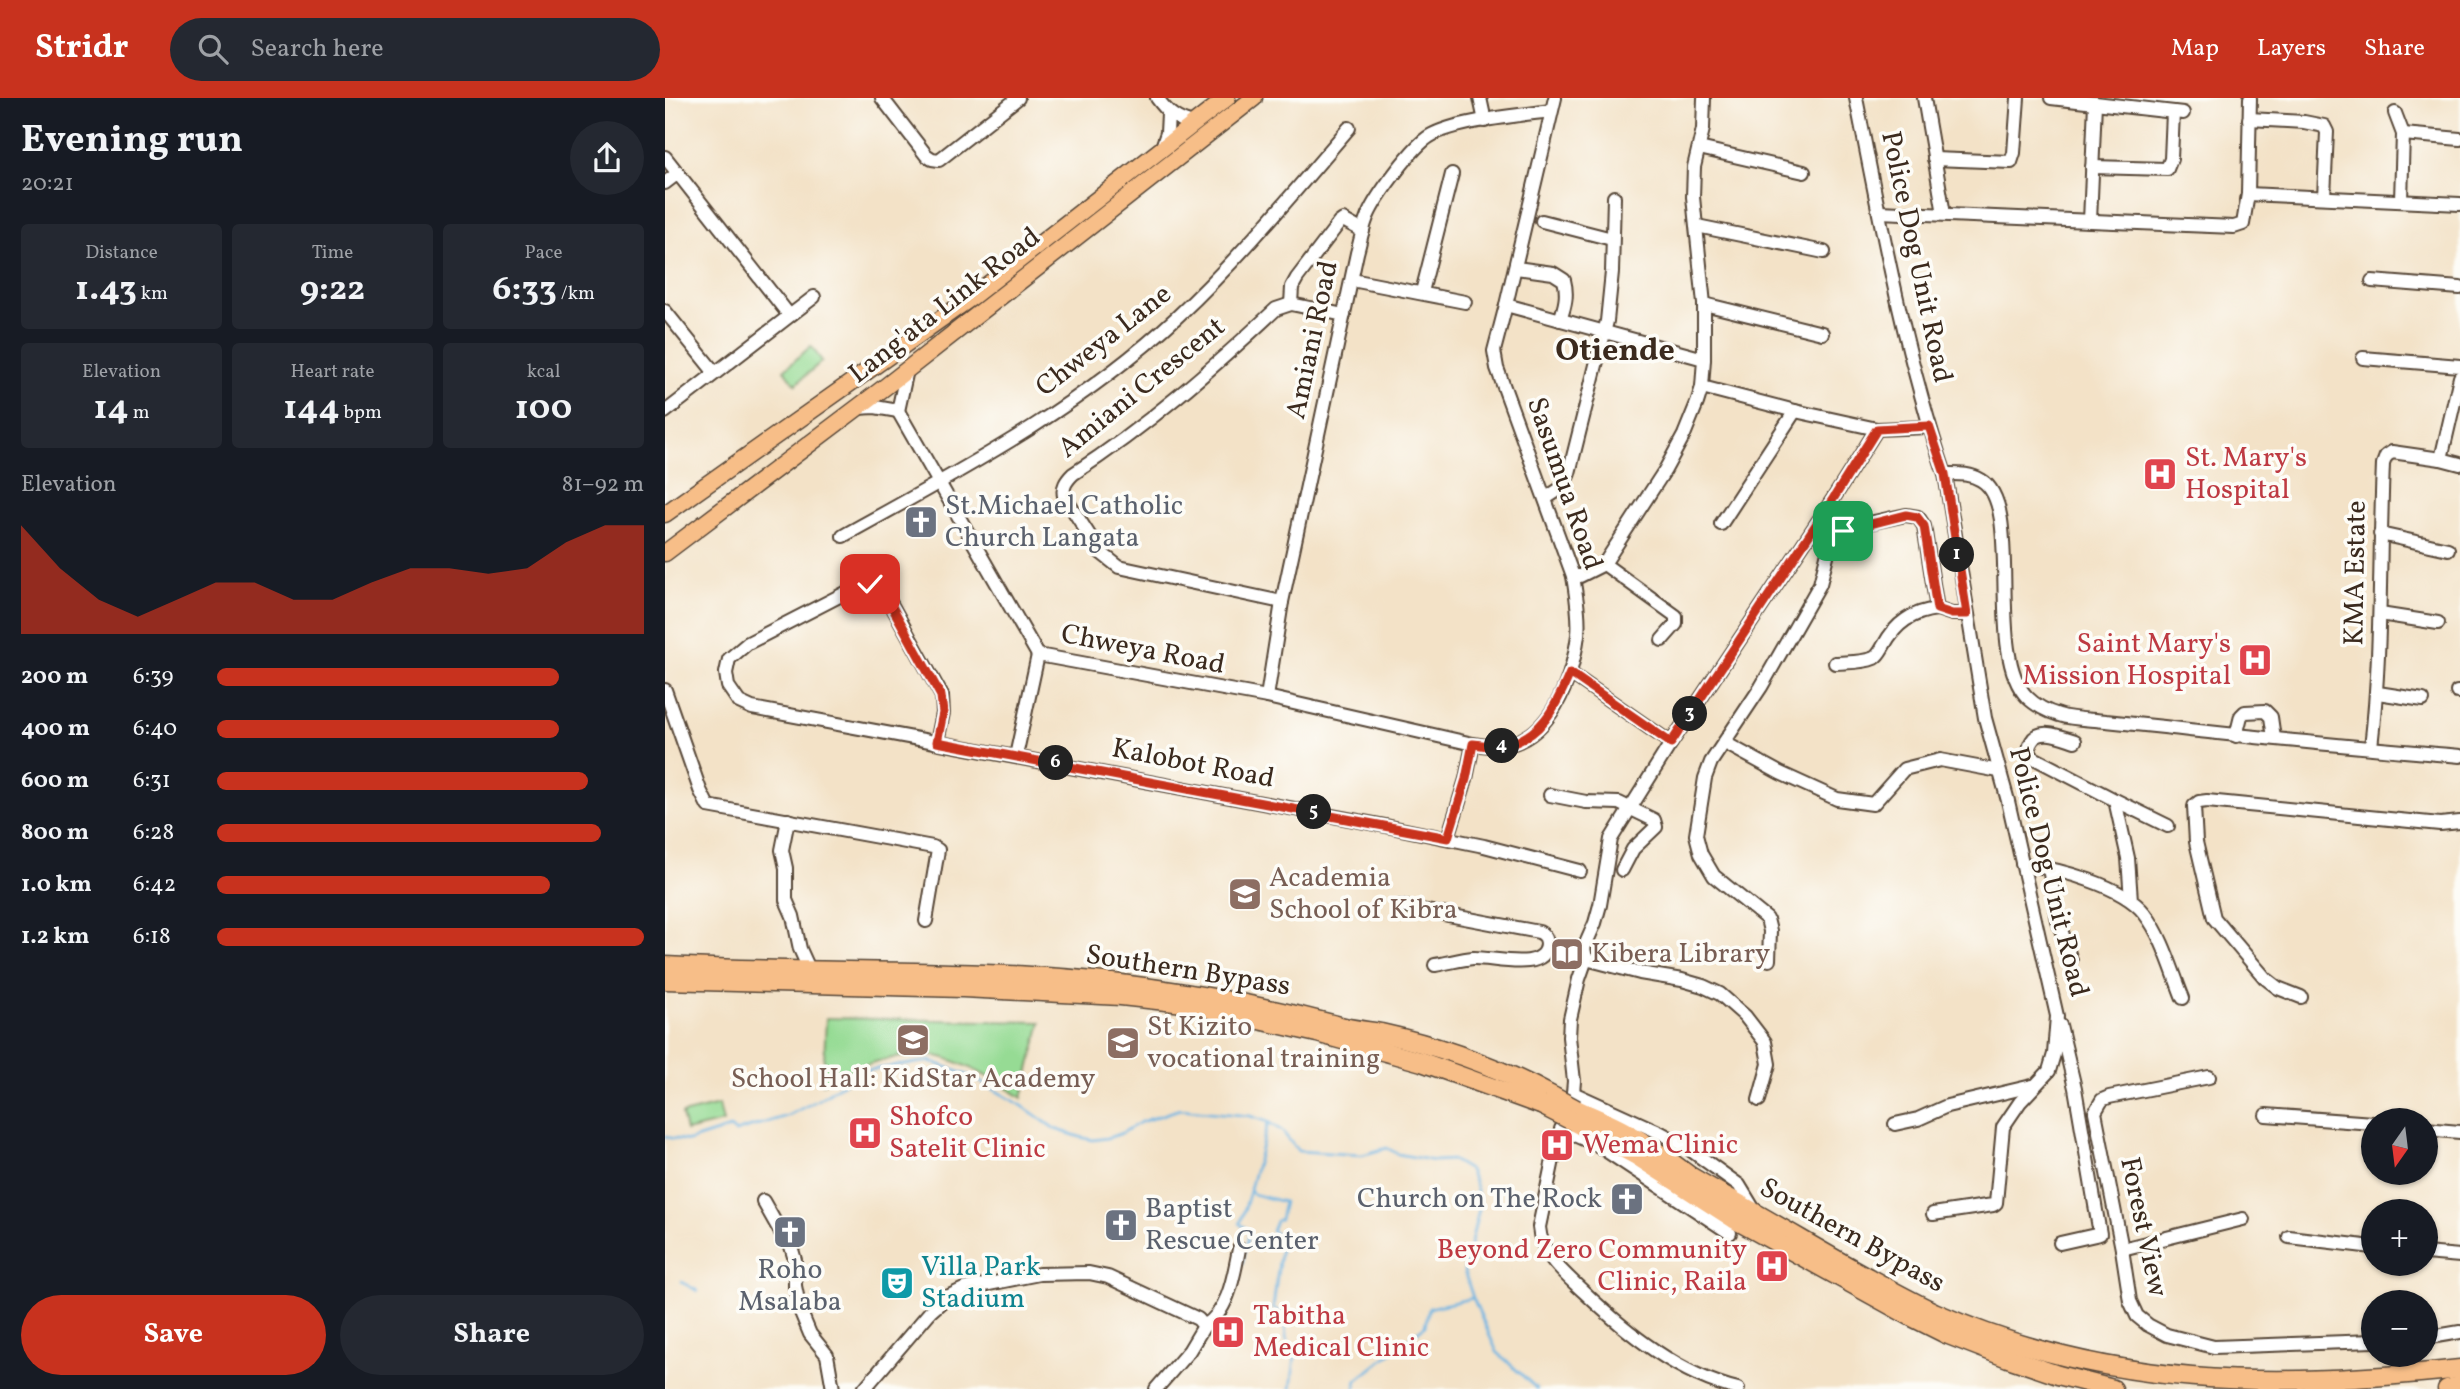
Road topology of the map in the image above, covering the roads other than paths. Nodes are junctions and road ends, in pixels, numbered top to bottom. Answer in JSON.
{"nodes":[{"id":1,"x":882,"y":98,"type":"edge"},
{"id":2,"x":1018,"y":98,"type":"edge"},
{"id":3,"x":1157,"y":98,"type":"edge"},
{"id":4,"x":1227,"y":98,"type":"edge"},
{"id":5,"x":1254,"y":98,"type":"edge"},
{"id":6,"x":1481,"y":98,"type":"edge"},
{"id":7,"x":1704,"y":98,"type":"edge"},
{"id":8,"x":1856,"y":98,"type":"edge"},
{"id":9,"x":1924,"y":98,"type":"edge"},
{"id":10,"x":2018,"y":98,"type":"edge"},
{"id":11,"x":2051,"y":98,"type":"edge"},
{"id":12,"x":2250,"y":98,"type":"edge"},
{"id":13,"x":2095,"y":103,"type":"junction"},
{"id":14,"x":1553,"y":104,"type":"edge"},
{"id":15,"x":1168,"y":113,"type":"junction"},
{"id":16,"x":2395,"y":113,"type":"dead end"},
{"id":17,"x":2249,"y":119,"type":"junction"},
{"id":18,"x":1485,"y":121,"type":"junction"},
{"id":19,"x":1194,"y":124,"type":"junction"},
{"id":20,"x":1349,"y":128,"type":"dead end"},
{"id":21,"x":2403,"y":134,"type":"junction"},
{"id":22,"x":2460,"y":139,"type":"edge"},
{"id":23,"x":1699,"y":148,"type":"junction"},
{"id":24,"x":1161,"y":150,"type":"junction"},
{"id":25,"x":665,"y":157,"type":"edge"},
{"id":26,"x":1934,"y":159,"type":"junction"},
{"id":27,"x":2092,"y":167,"type":"junction"},
{"id":28,"x":1804,"y":172,"type":"dead end"},
{"id":29,"x":678,"y":173,"type":"junction"},
{"id":30,"x":1452,"y":174,"type":"dead end"},
{"id":31,"x":665,"y":183,"type":"edge"},
{"id":32,"x":2248,"y":194,"type":"junction"},
{"id":33,"x":1614,"y":197,"type":"dead end"},
{"id":34,"x":2324,"y":197,"type":"junction"},
{"id":35,"x":2401,"y":200,"type":"junction"},
{"id":36,"x":2460,"y":204,"type":"edge"},
{"id":37,"x":1879,"y":212,"type":"junction"},
{"id":38,"x":1944,"y":214,"type":"junction"},
{"id":39,"x":1542,"y":221,"type":"dead end"},
{"id":40,"x":2089,"y":221,"type":"junction"},
{"id":41,"x":1697,"y":226,"type":"junction"},
{"id":42,"x":1363,"y":231,"type":"junction"},
{"id":43,"x":1612,"y":239,"type":"junction"},
{"id":44,"x":1824,"y":253,"type":"dead end"},
{"id":45,"x":1516,"y":268,"type":"junction"},
{"id":46,"x":1352,"y":279,"type":"junction"},
{"id":47,"x":2372,"y":281,"type":"dead end"},
{"id":48,"x":2460,"y":288,"type":"edge"},
{"id":49,"x":1422,"y":292,"type":"junction"},
{"id":50,"x":814,"y":297,"type":"dead end"},
{"id":51,"x":1465,"y":302,"type":"dead end"},
{"id":52,"x":1291,"y":304,"type":"junction"},
{"id":53,"x":1704,"y":304,"type":"junction"},
{"id":54,"x":1506,"y":305,"type":"junction"},
{"id":55,"x":665,"y":311,"type":"edge"},
{"id":56,"x":789,"y":315,"type":"junction"},
{"id":57,"x":1344,"y":315,"type":"junction"},
{"id":58,"x":1560,"y":320,"type":"junction"},
{"id":59,"x":1605,"y":331,"type":"junction"},
{"id":60,"x":1822,"y":333,"type":"dead end"},
{"id":61,"x":2363,"y":358,"type":"dead end"},
{"id":62,"x":1704,"y":359,"type":"junction"},
{"id":63,"x":2460,"y":366,"type":"edge"},
{"id":64,"x":907,"y":370,"type":"junction"},
{"id":65,"x":715,"y":373,"type":"junction"},
{"id":66,"x":2460,"y":377,"type":"edge"},
{"id":67,"x":1702,"y":387,"type":"junction"},
{"id":68,"x":855,"y":408,"type":"junction"},
{"id":69,"x":898,"y":411,"type":"junction"},
{"id":70,"x":1795,"y":411,"type":"junction"},
{"id":71,"x":665,"y":412,"type":"edge"},
{"id":72,"x":1929,"y":426,"type":"junction"},
{"id":73,"x":1877,"y":429,"type":"junction"},
{"id":74,"x":2441,"y":459,"type":"junction"},
{"id":75,"x":2460,"y":464,"type":"edge"},
{"id":76,"x":1945,"y":474,"type":"junction"},
{"id":77,"x":939,"y":483,"type":"junction"},
{"id":78,"x":1546,"y":498,"type":"junction"},
{"id":79,"x":665,"y":514,"type":"edge"},
{"id":80,"x":1721,"y":524,"type":"dead end"},
{"id":81,"x":2380,"y":534,"type":"junction"},
{"id":82,"x":843,"y":536,"type":"dead end"},
{"id":83,"x":2448,"y":549,"type":"dead end"},
{"id":84,"x":665,"y":553,"type":"edge"},
{"id":85,"x":1604,"y":564,"type":"junction"},
{"id":86,"x":1573,"y":576,"type":"junction"},
{"id":87,"x":1282,"y":602,"type":"junction"},
{"id":88,"x":1937,"y":609,"type":"junction"},
{"id":89,"x":1967,"y":614,"type":"junction"},
{"id":90,"x":2380,"y":614,"type":"junction"},
{"id":91,"x":2438,"y":623,"type":"dead end"},
{"id":92,"x":1662,"y":640,"type":"dead end"},
{"id":93,"x":1038,"y":655,"type":"junction"},
{"id":94,"x":1835,"y":663,"type":"dead end"},
{"id":95,"x":1570,"y":673,"type":"junction"},
{"id":96,"x":665,"y":690,"type":"edge"},
{"id":97,"x":2378,"y":692,"type":"junction"},
{"id":98,"x":1267,"y":697,"type":"junction"},
{"id":99,"x":2423,"y":700,"type":"dead end"},
{"id":100,"x":2236,"y":736,"type":"junction"},
{"id":101,"x":2274,"y":738,"type":"junction"},
{"id":102,"x":2075,"y":741,"type":"dead end"},
{"id":103,"x":937,"y":742,"type":"junction"},
{"id":104,"x":1671,"y":743,"type":"junction"},
{"id":105,"x":1725,"y":743,"type":"junction"},
{"id":106,"x":1473,"y":744,"type":"junction"},
{"id":107,"x":2371,"y":747,"type":"junction"},
{"id":108,"x":1016,"y":756,"type":"junction"},
{"id":109,"x":2460,"y":756,"type":"edge"},
{"id":110,"x":1999,"y":771,"type":"junction"},
{"id":111,"x":1550,"y":796,"type":"dead end"},
{"id":112,"x":2115,"y":800,"type":"junction"},
{"id":113,"x":1629,"y":807,"type":"junction"},
{"id":114,"x":787,"y":821,"type":"junction"},
{"id":115,"x":2460,"y":822,"type":"edge"},
{"id":116,"x":2168,"y":826,"type":"dead end"},
{"id":117,"x":1448,"y":838,"type":"junction"},
{"id":118,"x":2022,"y":864,"type":"junction"},
{"id":119,"x":2049,"y":868,"type":"junction"},
{"id":120,"x":1622,"y":870,"type":"dead end"},
{"id":121,"x":1580,"y":871,"type":"dead end"},
{"id":122,"x":2131,"y":900,"type":"junction"},
{"id":123,"x":1400,"y":906,"type":"dead end"},
{"id":124,"x":926,"y":921,"type":"dead end"},
{"id":125,"x":1547,"y":948,"type":"junction"},
{"id":126,"x":1585,"y":953,"type":"junction"},
{"id":127,"x":1769,"y":960,"type":"dead end"},
{"id":128,"x":2071,"y":960,"type":"dead end"},
{"id":129,"x":1435,"y":965,"type":"dead end"},
{"id":130,"x":665,"y":966,"type":"edge"},
{"id":131,"x":810,"y":971,"type":"junction"},
{"id":132,"x":665,"y":980,"type":"edge"},
{"id":133,"x":2301,"y":997,"type":"dead end"},
{"id":134,"x":2183,"y":998,"type":"dead end"},
{"id":135,"x":2057,"y":1016,"type":"junction"},
{"id":136,"x":2209,"y":1077,"type":"dead end"},
{"id":137,"x":2036,"y":1085,"type":"junction"},
{"id":138,"x":1759,"y":1100,"type":"dead end"},
{"id":139,"x":1548,"y":1101,"type":"junction"},
{"id":140,"x":1571,"y":1113,"type":"junction"},
{"id":141,"x":2266,"y":1115,"type":"dead end"},
{"id":142,"x":2361,"y":1122,"type":"edge"},
{"id":143,"x":1895,"y":1124,"type":"dead end"},
{"id":144,"x":2438,"y":1130,"type":"edge"},
{"id":145,"x":2460,"y":1132,"type":"edge"},
{"id":146,"x":763,"y":1201,"type":"dead end"},
{"id":147,"x":1933,"y":1214,"type":"dead end"},
{"id":148,"x":2243,"y":1219,"type":"dead end"},
{"id":149,"x":1730,"y":1233,"type":"dead end"},
{"id":150,"x":2289,"y":1237,"type":"dead end"},
{"id":151,"x":2060,"y":1243,"type":"dead end"},
{"id":152,"x":2361,"y":1246,"type":"edge"},
{"id":153,"x":1239,"y":1249,"type":"dead end"},
{"id":154,"x":2122,"y":1249,"type":"junction"},
{"id":155,"x":2438,"y":1254,"type":"edge"},
{"id":156,"x":2460,"y":1256,"type":"edge"},
{"id":157,"x":1204,"y":1326,"type":"junction"},
{"id":158,"x":2460,"y":1332,"type":"edge"},
{"id":159,"x":2438,"y":1336,"type":"edge"},
{"id":160,"x":2361,"y":1341,"type":"edge"},
{"id":161,"x":2460,"y":1369,"type":"edge"},
{"id":162,"x":2460,"y":1386,"type":"edge"},
{"id":163,"x":833,"y":1389,"type":"edge"},
{"id":164,"x":864,"y":1389,"type":"edge"},
{"id":165,"x":1156,"y":1389,"type":"edge"},
{"id":166,"x":1738,"y":1389,"type":"edge"},
{"id":167,"x":2113,"y":1389,"type":"edge"},
{"id":168,"x":2447,"y":1389,"type":"edge"}],
"edges":[{"from":1,"to":2,"type":"street"},
{"from":3,"to":15,"type":"street"},
{"from":4,"to":19,"type":"main road","name":"Lang'ata Link Road"},
{"from":5,"to":64,"type":"main road","name":"Lang'ata Link Road"},
{"from":6,"to":18,"type":"street"},
{"from":7,"to":23,"type":"street"},
{"from":8,"to":37,"type":"street","name":"Police Dog Unit Road"},
{"from":9,"to":26,"type":"street"},
{"from":10,"to":26,"type":"street"},
{"from":11,"to":13,"type":"street"},
{"from":12,"to":17,"type":"street"},
{"from":13,"to":27,"type":"street"},
{"from":13,"to":27,"type":"street"},
{"from":14,"to":18,"type":"street","name":"Amiani Road"},
{"from":14,"to":45,"type":"street","name":"Sasumua Road"},
{"from":15,"to":19,"type":"street"},
{"from":15,"to":24,"type":"street"},
{"from":16,"to":21,"type":"street"},
{"from":17,"to":32,"type":"street"},
{"from":17,"to":34,"type":"street"},
{"from":18,"to":42,"type":"street","name":"Amiani Road"},
{"from":19,"to":24,"type":"main road","name":"Lang'ata Link Road"},
{"from":20,"to":77,"type":"street","name":"Chweya Lane"},
{"from":21,"to":22,"type":"street"},
{"from":21,"to":35,"type":"street"},
{"from":23,"to":28,"type":"street"},
{"from":23,"to":41,"type":"street"},
{"from":24,"to":79,"type":"main road","name":"Lang'ata Link Road"},
{"from":25,"to":29,"type":"street"},
{"from":26,"to":38,"type":"street"},
{"from":27,"to":40,"type":"street"},
{"from":29,"to":31,"type":"street"},
{"from":29,"to":56,"type":"street"},
{"from":30,"to":49,"type":"street"},
{"from":32,"to":34,"type":"street"},
{"from":32,"to":40,"type":"street"},
{"from":33,"to":43,"type":"street"},
{"from":34,"to":35,"type":"street"},
{"from":35,"to":36,"type":"street"},
{"from":37,"to":38,"type":"street"},
{"from":37,"to":72,"type":"street","name":"Police Dog Unit Road"},
{"from":38,"to":40,"type":"street"},
{"from":39,"to":43,"type":"street"},
{"from":41,"to":44,"type":"street"},
{"from":41,"to":53,"type":"street"},
{"from":42,"to":46,"type":"street","name":"Amiani Road"},
{"from":42,"to":52,"type":"street"},
{"from":43,"to":59,"type":"street"},
{"from":45,"to":54,"type":"street","name":"Sasumua Road"},
{"from":45,"to":58,"type":"street"},
{"from":46,"to":49,"type":"street"},
{"from":46,"to":57,"type":"street","name":"Amiani Road"},
{"from":47,"to":48,"type":"street"},
{"from":49,"to":51,"type":"street"},
{"from":50,"to":56,"type":"street"},
{"from":52,"to":57,"type":"street"},
{"from":52,"to":87,"type":"street","name":"Amiani Crescent"},
{"from":53,"to":60,"type":"street"},
{"from":53,"to":62,"type":"street"},
{"from":54,"to":58,"type":"street"},
{"from":54,"to":78,"type":"street","name":"Sasumua Road"},
{"from":55,"to":65,"type":"street"},
{"from":56,"to":65,"type":"street"},
{"from":57,"to":87,"type":"street","name":"Amiani Road"},
{"from":58,"to":59,"type":"street"},
{"from":59,"to":62,"type":"street"},
{"from":59,"to":78,"type":"street"},
{"from":61,"to":63,"type":"street"},
{"from":62,"to":67,"type":"street"},
{"from":64,"to":68,"type":"main road","name":"Lang'ata Link Road"},
{"from":64,"to":69,"type":"street"},
{"from":65,"to":71,"type":"street"},
{"from":66,"to":74,"type":"street"},
{"from":67,"to":70,"type":"street"},
{"from":67,"to":85,"type":"street"},
{"from":68,"to":69,"type":"street"},
{"from":68,"to":84,"type":"main road","name":"Lang'ata Link Road"},
{"from":69,"to":77,"type":"street","name":"Chweya Road"},
{"from":70,"to":73,"type":"street"},
{"from":70,"to":80,"type":"street"},
{"from":72,"to":73,"type":"street"},
{"from":72,"to":76,"type":"street","name":"Police Dog Unit Road"},
{"from":73,"to":104,"type":"street"},
{"from":74,"to":75,"type":"street","name":"KMA Estate"},
{"from":74,"to":81,"type":"street","name":"KMA Estate"},
{"from":76,"to":89,"type":"street","name":"Police Dog Unit Road"},
{"from":76,"to":100,"type":"street"},
{"from":77,"to":82,"type":"street","name":"Chweya Lane"},
{"from":77,"to":93,"type":"street","name":"Chweya Road"},
{"from":78,"to":86,"type":"street","name":"Sasumua Road"},
{"from":81,"to":83,"type":"street"},
{"from":81,"to":90,"type":"street","name":"KMA Estate"},
{"from":85,"to":86,"type":"street"},
{"from":85,"to":92,"type":"street"},
{"from":86,"to":95,"type":"street","name":"Sasumua Road"},
{"from":87,"to":98,"type":"street","name":"Amiani Road"},
{"from":88,"to":89,"type":"street"},
{"from":88,"to":94,"type":"street"},
{"from":88,"to":105,"type":"street"},
{"from":89,"to":110,"type":"street","name":"Police Dog Unit Road"},
{"from":90,"to":91,"type":"street"},
{"from":90,"to":97,"type":"street","name":"KMA Estate"},
{"from":93,"to":98,"type":"street","name":"Chweya Road"},
{"from":93,"to":108,"type":"street"},
{"from":95,"to":104,"type":"street"},
{"from":95,"to":106,"type":"street","name":"Sasumua Road"},
{"from":96,"to":114,"type":"street"},
{"from":97,"to":99,"type":"street"},
{"from":97,"to":107,"type":"street","name":"KMA Estate"},
{"from":98,"to":106,"type":"street","name":"Chweya Road"},
{"from":100,"to":101,"type":"street"},
{"from":100,"to":101,"type":"street"},
{"from":101,"to":107,"type":"street"},
{"from":102,"to":112,"type":"street"},
{"from":103,"to":103,"type":"street","name":"Kalobot Road"},
{"from":103,"to":108,"type":"street","name":"Kalobot Road"},
{"from":104,"to":113,"type":"street"},
{"from":105,"to":110,"type":"street"},
{"from":105,"to":127,"type":"street"},
{"from":106,"to":117,"type":"street"},
{"from":107,"to":109,"type":"street"},
{"from":108,"to":117,"type":"street","name":"Kalobot Road"},
{"from":110,"to":118,"type":"street","name":"Police Dog Unit Road"},
{"from":111,"to":113,"type":"street"},
{"from":112,"to":116,"type":"street"},
{"from":112,"to":122,"type":"street"},
{"from":113,"to":120,"type":"street"},
{"from":113,"to":126,"type":"street"},
{"from":114,"to":124,"type":"street"},
{"from":114,"to":131,"type":"street"},
{"from":115,"to":133,"type":"street"},
{"from":117,"to":121,"type":"street","name":"Kalobot Road"},
{"from":118,"to":119,"type":"street"},
{"from":118,"to":135,"type":"street","name":"Police Dog Unit Road"},
{"from":119,"to":122,"type":"street"},
{"from":119,"to":128,"type":"street"},
{"from":122,"to":134,"type":"street"},
{"from":123,"to":125,"type":"street"},
{"from":125,"to":126,"type":"street"},
{"from":125,"to":129,"type":"street"},
{"from":126,"to":138,"type":"street"},
{"from":126,"to":140,"type":"street"},
{"from":130,"to":131,"type":"highway","name":"Southern Bypass"},
{"from":131,"to":139,"type":"highway","name":"Southern Bypass"},
{"from":132,"to":139,"type":"highway","name":"Southern Bypass"},
{"from":135,"to":137,"type":"street","name":"Police Dog Unit Road"},
{"from":135,"to":151,"type":"street"},
{"from":136,"to":154,"type":"street","name":"Forest View"},
{"from":137,"to":143,"type":"street"},
{"from":137,"to":147,"type":"street","name":"Police Dog Unit Road"},
{"from":139,"to":140,"type":"highway","name":"Southern Bypass","bridge":true},
{"from":140,"to":149,"type":"street"},
{"from":140,"to":161,"type":"highway","name":"Southern Bypass"},
{"from":140,"to":166,"type":"street"},
{"from":140,"to":167,"type":"highway","name":"Southern Bypass"},
{"from":141,"to":142,"type":"street"},
{"from":144,"to":145,"type":"street"},
{"from":146,"to":163,"type":"street"},
{"from":148,"to":154,"type":"street"},
{"from":150,"to":152,"type":"street"},
{"from":153,"to":157,"type":"street"},
{"from":154,"to":160,"type":"street","name":"Forest View"},
{"from":155,"to":156,"type":"street"},
{"from":157,"to":164,"type":"street"},
{"from":157,"to":165,"type":"street"},
{"from":158,"to":159,"type":"street"},
{"from":162,"to":168,"type":"highway"}]}
